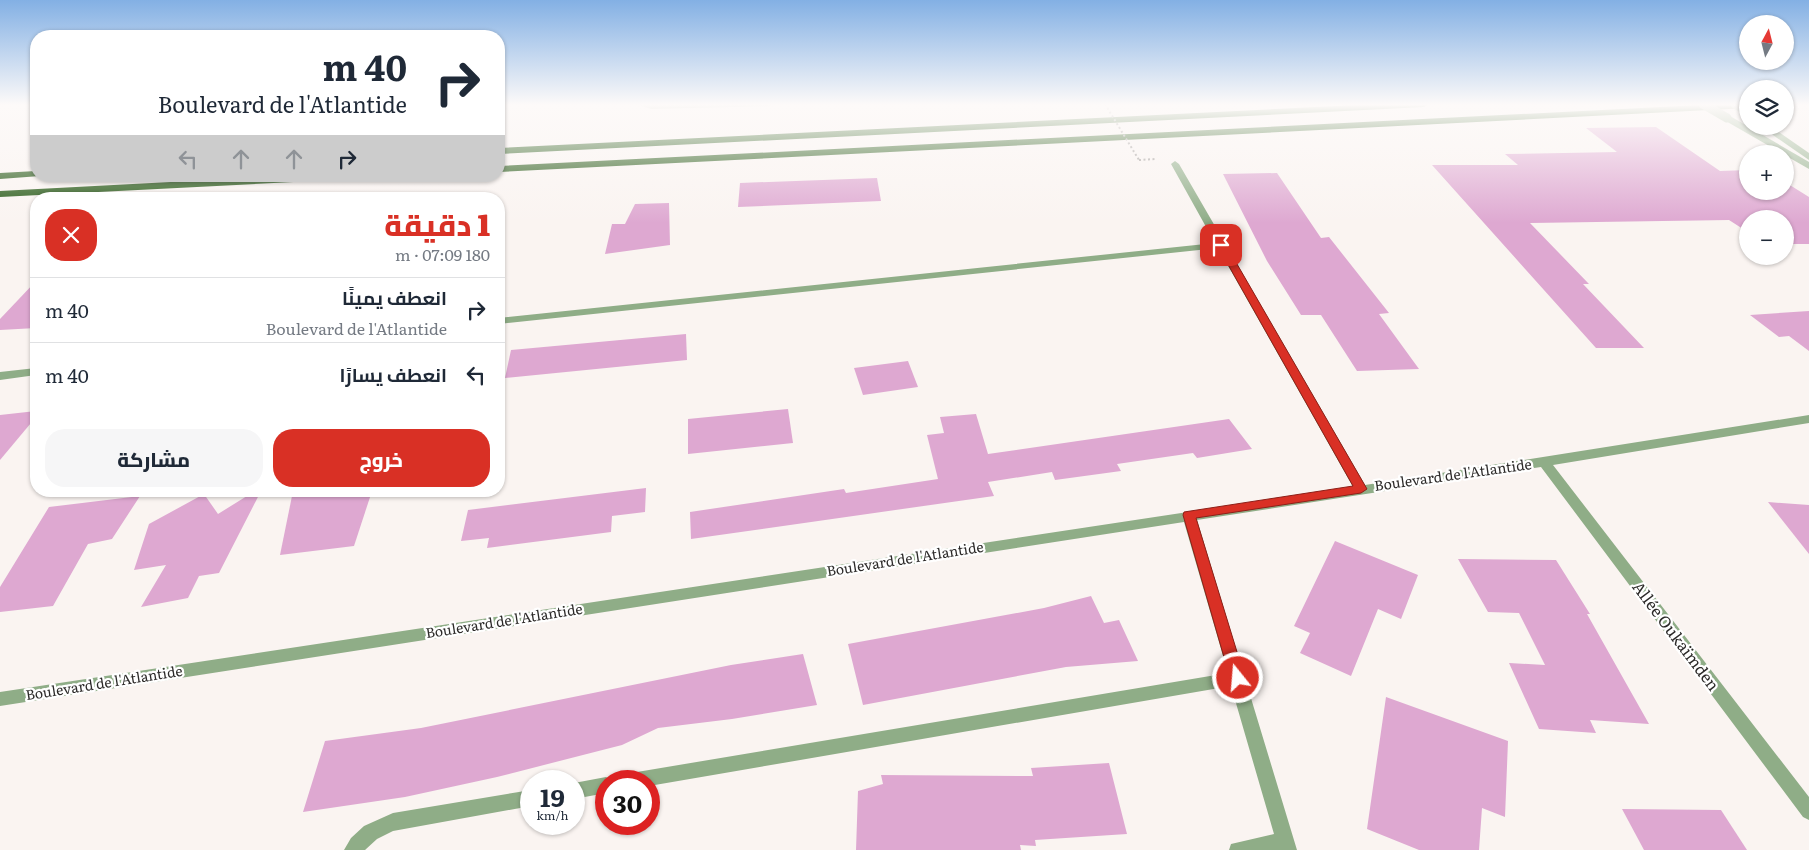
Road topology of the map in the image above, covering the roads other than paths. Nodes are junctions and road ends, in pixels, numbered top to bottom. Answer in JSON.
{"nodes":[{"id":1,"x":643,"y":144,"type":"edge"},
{"id":2,"x":993,"y":144,"type":"edge"},
{"id":3,"x":1771,"y":144,"type":"edge"},
{"id":4,"x":1790,"y":144,"type":"edge"},
{"id":5,"x":505,"y":151,"type":"edge"},
{"id":6,"x":1809,"y":157,"type":"edge"},
{"id":7,"x":1175,"y":164,"type":"dead end"},
{"id":8,"x":1809,"y":166,"type":"edge"},
{"id":9,"x":505,"y":169,"type":"edge"},
{"id":10,"x":30,"y":174,"type":"edge"},
{"id":11,"x":0,"y":176,"type":"edge"},
{"id":12,"x":235,"y":182,"type":"edge"},
{"id":13,"x":30,"y":192,"type":"edge"},
{"id":14,"x":39,"y":192,"type":"edge"},
{"id":15,"x":0,"y":194,"type":"edge"},
{"id":16,"x":1221,"y":245,"type":"junction"},
{"id":17,"x":505,"y":321,"type":"edge"},
{"id":18,"x":30,"y":373,"type":"edge"},
{"id":19,"x":0,"y":376,"type":"edge"},
{"id":20,"x":1809,"y":419,"type":"edge"},
{"id":21,"x":1544,"y":462,"type":"junction"},
{"id":22,"x":1361,"y":489,"type":"junction"},
{"id":23,"x":1189,"y":515,"type":"junction"},
{"id":24,"x":1238,"y":678,"type":"junction"},
{"id":25,"x":0,"y":699,"type":"edge"},
{"id":26,"x":660,"y":776,"type":"edge"},
{"id":27,"x":520,"y":800,"type":"edge"},
{"id":28,"x":1809,"y":811,"type":"edge"},
{"id":29,"x":1287,"y":845,"type":"edge"},
{"id":30,"x":353,"y":850,"type":"edge"},
{"id":31,"x":1238,"y":850,"type":"edge"}],
"edges":[{"from":1,"to":5,"type":"highway"},
{"from":2,"to":9,"type":"highway"},
{"from":3,"to":8,"type":"street","bridge":true},
{"from":4,"to":6,"type":"street"},
{"from":7,"to":16,"type":"street"},
{"from":10,"to":11,"type":"highway"},
{"from":12,"to":14,"type":"highway"},
{"from":13,"to":15,"type":"highway"},
{"from":16,"to":17,"type":"street"},
{"from":16,"to":22,"type":"street"},
{"from":18,"to":19,"type":"street"},
{"from":20,"to":21,"type":"street","name":"Boulevard de l'Atlantide"},
{"from":21,"to":22,"type":"street","name":"Boulevard de l'Atlantide"},
{"from":21,"to":28,"type":"street","name":"Allée Oukaïmden"},
{"from":22,"to":23,"type":"street","name":"Boulevard de l'Atlantide"},
{"from":23,"to":24,"type":"street"},
{"from":23,"to":25,"type":"street","name":"Boulevard de l'Atlantide"},
{"from":24,"to":26,"type":"street"},
{"from":24,"to":29,"type":"street"},
{"from":27,"to":30,"type":"street"},
{"from":29,"to":31,"type":"street"}]}
